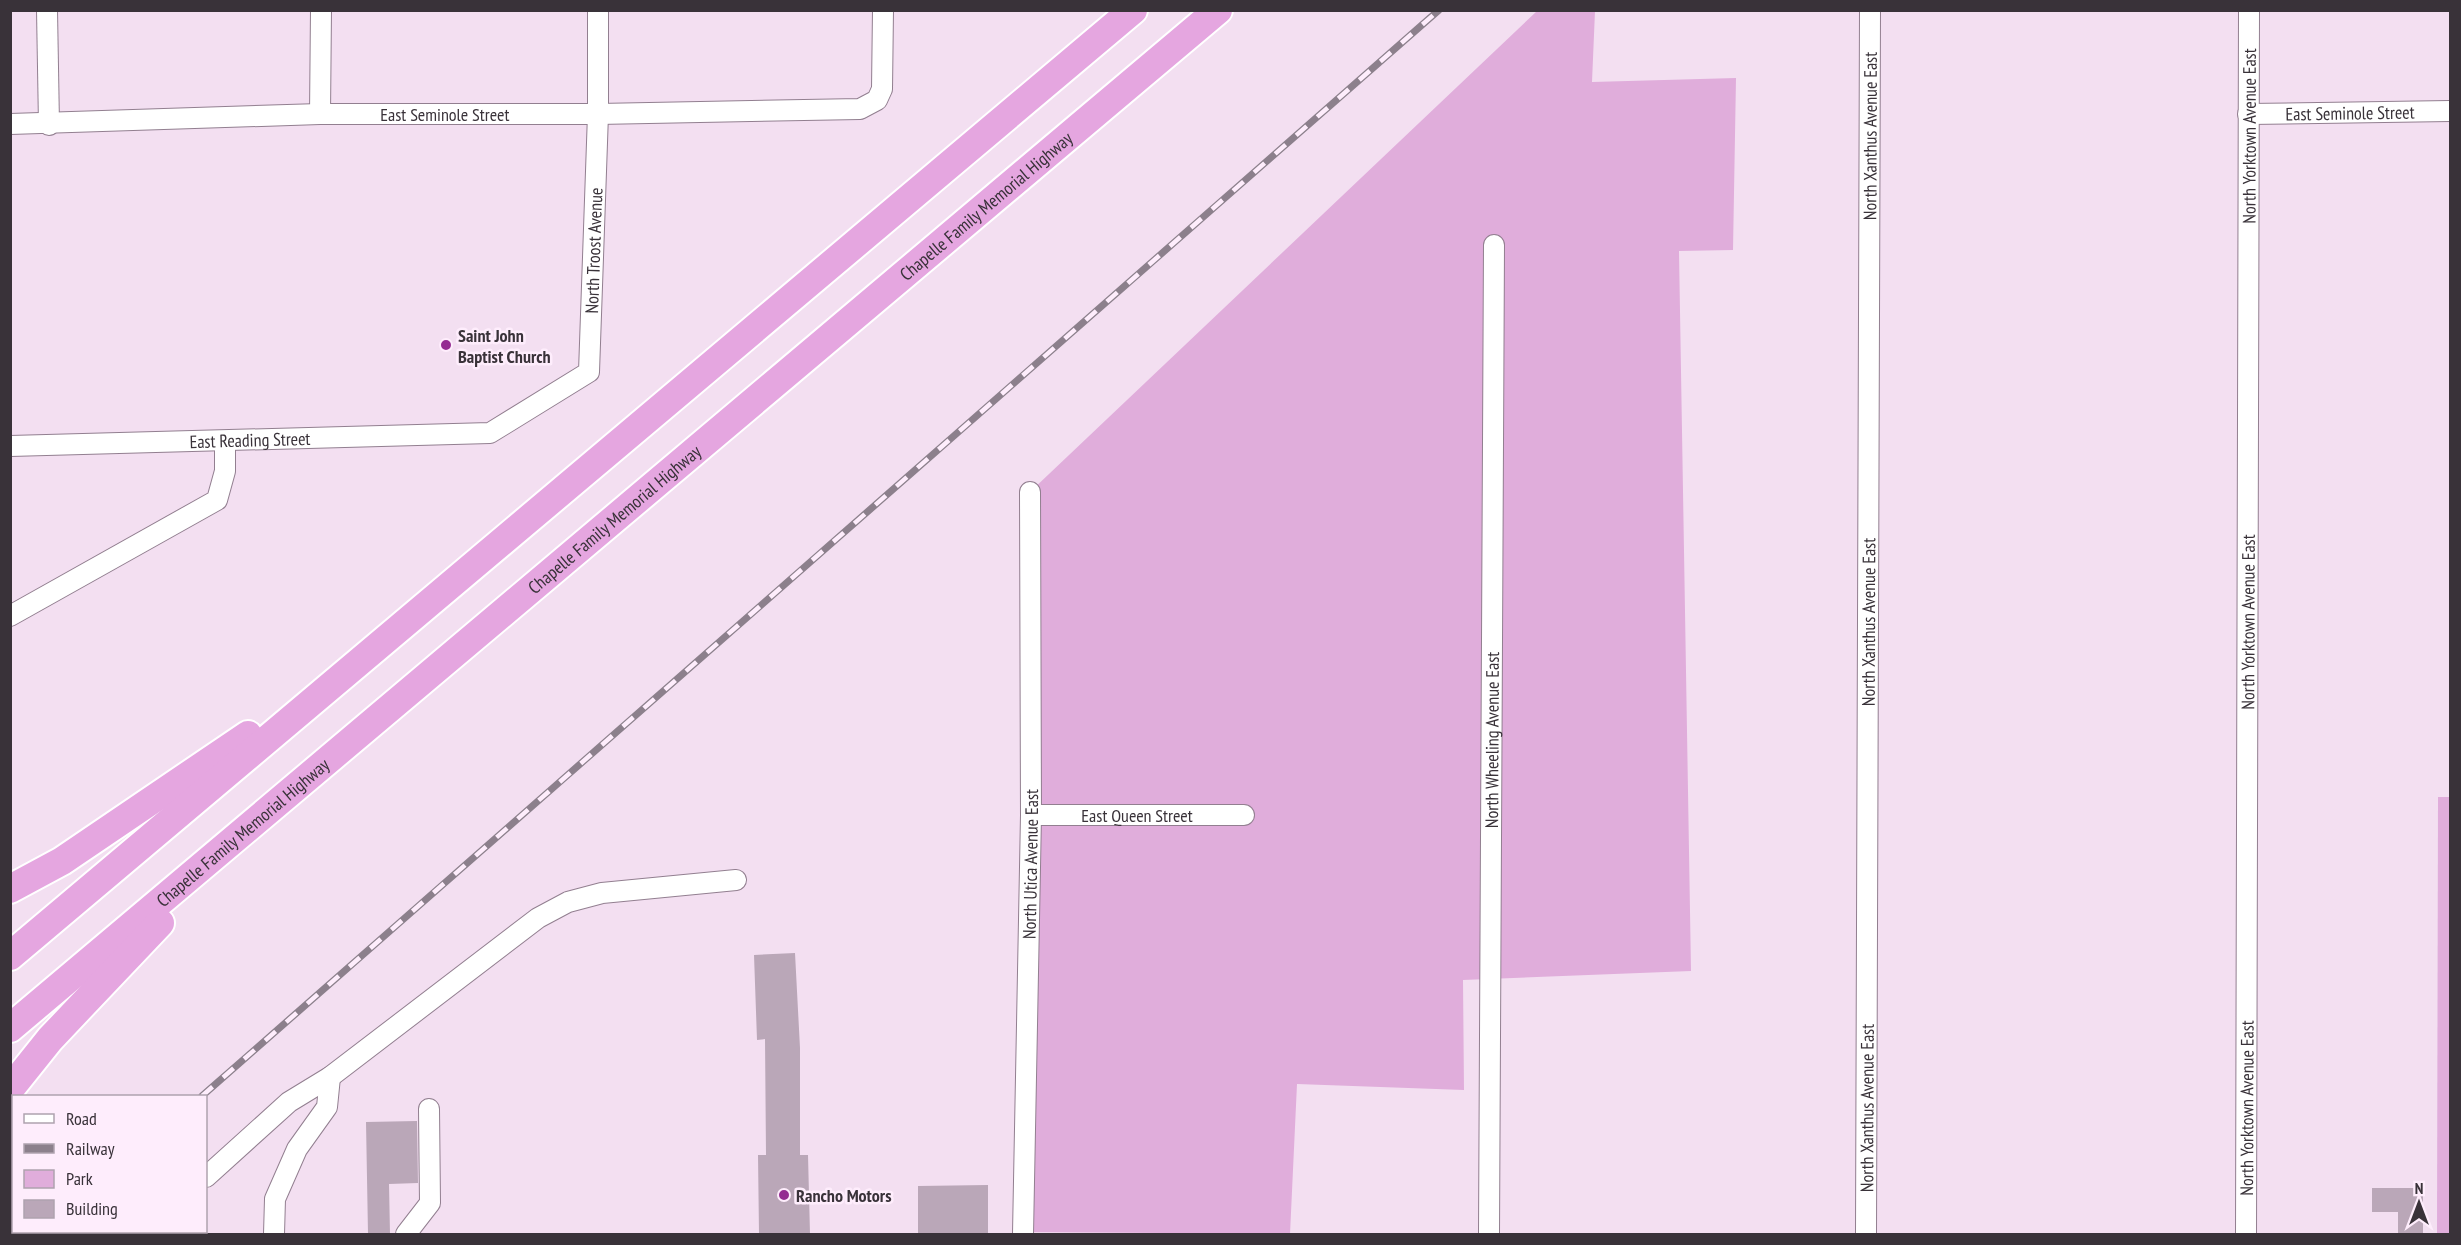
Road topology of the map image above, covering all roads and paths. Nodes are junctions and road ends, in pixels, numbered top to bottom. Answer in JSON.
{"nodes":[{"id":1,"x":47,"y":10,"type":"edge"},
{"id":2,"x":321,"y":10,"type":"edge"},
{"id":3,"x":598,"y":10,"type":"edge"},
{"id":4,"x":883,"y":10,"type":"edge"},
{"id":5,"x":1133,"y":10,"type":"edge"},
{"id":6,"x":1218,"y":10,"type":"edge"},
{"id":7,"x":1870,"y":10,"type":"edge"},
{"id":8,"x":2249,"y":10,"type":"edge"},
{"id":9,"x":2451,"y":111,"type":"edge"},
{"id":10,"x":320,"y":114,"type":"junction"},
{"id":11,"x":598,"y":114,"type":"junction"},
{"id":12,"x":2248,"y":114,"type":"junction"},
{"id":13,"x":10,"y":124,"type":"edge"},
{"id":14,"x":49,"y":125,"type":"junction"},
{"id":15,"x":1494,"y":245,"type":"dead end"},
{"id":16,"x":490,"y":433,"type":"joint"},
{"id":17,"x":225,"y":441,"type":"junction"},
{"id":18,"x":10,"y":446,"type":"edge"},
{"id":19,"x":1030,"y":492,"type":"dead end"},
{"id":20,"x":10,"y":616,"type":"edge"},
{"id":21,"x":374,"y":650,"type":"junction"},
{"id":22,"x":1031,"y":815,"type":"junction"},
{"id":23,"x":1244,"y":815,"type":"dead end"},
{"id":24,"x":261,"y":817,"type":"junction"},
{"id":25,"x":736,"y":880,"type":"dead end"},
{"id":26,"x":10,"y":889,"type":"edge"},
{"id":27,"x":10,"y":956,"type":"edge"},
{"id":28,"x":10,"y":1028,"type":"edge"},
{"id":29,"x":330,"y":1077,"type":"junction"},
{"id":30,"x":10,"y":1089,"type":"edge"},
{"id":31,"x":429,"y":1109,"type":"dead end"},
{"id":32,"x":207,"y":1176,"type":"edge"},
{"id":33,"x":274,"y":1234,"type":"edge"},
{"id":34,"x":406,"y":1234,"type":"edge"},
{"id":35,"x":1023,"y":1234,"type":"edge"},
{"id":36,"x":1489,"y":1234,"type":"edge"},
{"id":37,"x":1866,"y":1234,"type":"edge"},
{"id":38,"x":2246,"y":1234,"type":"edge"}],
"edges":[{"from":1,"to":14,"type":"street"},
{"from":2,"to":10,"type":"street"},
{"from":3,"to":11,"type":"street","name":"North Troost Avenue"},
{"from":4,"to":11,"type":"street","name":"East Seminole Street"},
{"from":5,"to":21,"type":"highway"},
{"from":6,"to":24,"type":"highway","name":"Chapelle Family Memorial Highway"},
{"from":7,"to":37,"type":"street","name":"North Xanthus Avenue East"},
{"from":8,"to":12,"type":"street","name":"North Yorktown Avenue East"},
{"from":9,"to":12,"type":"street","name":"East Seminole Street"},
{"from":10,"to":11,"type":"street","name":"East Seminole Street"},
{"from":10,"to":14,"type":"street","name":"East Seminole Street"},
{"from":11,"to":16,"type":"street","name":"North Troost Avenue"},
{"from":12,"to":38,"type":"street","name":"North Yorktown Avenue East"},
{"from":13,"to":14,"type":"street","name":"East Seminole Street"},
{"from":15,"to":36,"type":"street","name":"North Wheeling Avenue East"},
{"from":16,"to":17,"type":"street","name":"East Reading Street"},
{"from":17,"to":18,"type":"street","name":"East Reading Street"},
{"from":17,"to":20,"type":"street"},
{"from":19,"to":22,"type":"street","name":"North Utica Avenue East"},
{"from":21,"to":26,"type":"highway"},
{"from":21,"to":27,"type":"highway"},
{"from":22,"to":23,"type":"street","name":"East Queen Street"},
{"from":22,"to":35,"type":"street","name":"North Utica Avenue East"},
{"from":24,"to":28,"type":"highway","name":"Chapelle Family Memorial Highway"},
{"from":24,"to":30,"type":"highway"},
{"from":25,"to":29,"type":"street"},
{"from":29,"to":32,"type":"street"},
{"from":29,"to":33,"type":"street"},
{"from":31,"to":34,"type":"street"}]}
